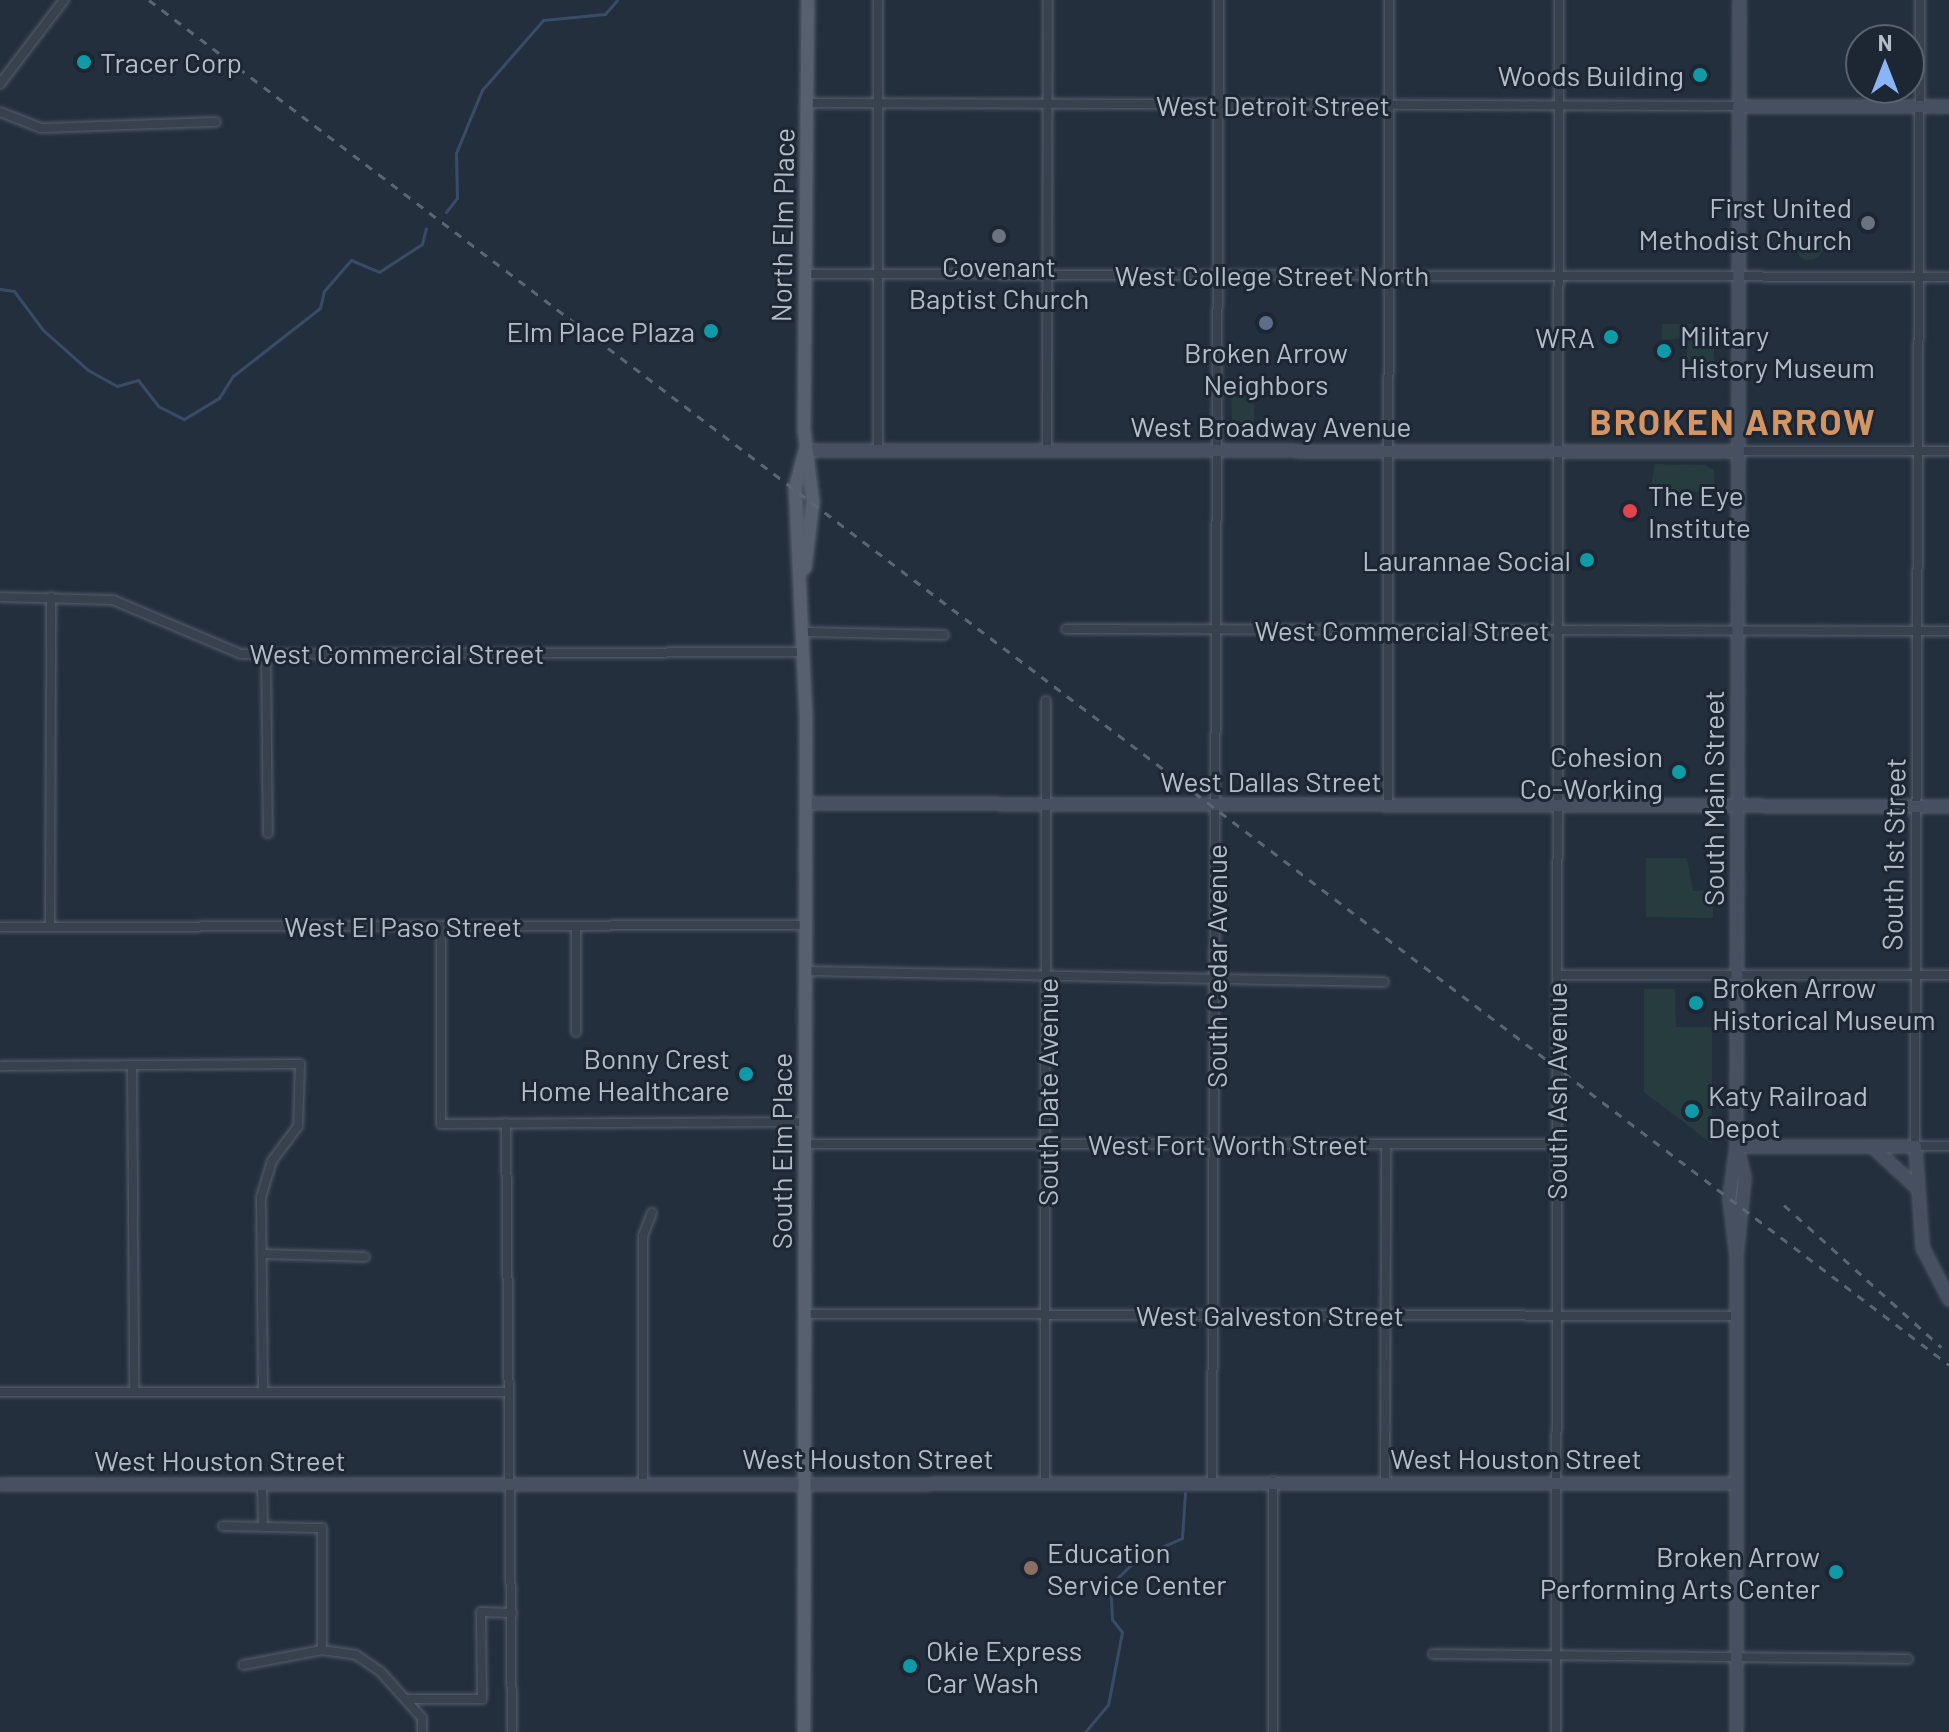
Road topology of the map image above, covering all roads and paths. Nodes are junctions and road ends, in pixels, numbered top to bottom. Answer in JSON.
{"nodes":[{"id":1,"x":64,"y":0,"type":"edge"},
{"id":2,"x":808,"y":0,"type":"edge"},
{"id":3,"x":878,"y":0,"type":"edge"},
{"id":4,"x":1048,"y":0,"type":"edge"},
{"id":5,"x":1219,"y":0,"type":"edge"},
{"id":6,"x":1389,"y":0,"type":"edge"},
{"id":7,"x":1559,"y":0,"type":"edge"},
{"id":8,"x":1739,"y":0,"type":"edge"},
{"id":9,"x":1920,"y":0,"type":"edge"},
{"id":10,"x":0,"y":84,"type":"edge"},
{"id":11,"x":808,"y":103,"type":"junction"},
{"id":12,"x":878,"y":105,"type":"junction"},
{"id":13,"x":1048,"y":105,"type":"junction"},
{"id":14,"x":1218,"y":105,"type":"junction"},
{"id":15,"x":1388,"y":105,"type":"junction"},
{"id":16,"x":1559,"y":105,"type":"junction"},
{"id":17,"x":1738,"y":106,"type":"junction"},
{"id":18,"x":1919,"y":106,"type":"junction"},
{"id":19,"x":1949,"y":106,"type":"edge"},
{"id":20,"x":0,"y":112,"type":"edge"},
{"id":21,"x":216,"y":122,"type":"dead end"},
{"id":22,"x":805,"y":274,"type":"junction"},
{"id":23,"x":1047,"y":274,"type":"junction"},
{"id":24,"x":878,"y":275,"type":"junction"},
{"id":25,"x":1218,"y":275,"type":"junction"},
{"id":26,"x":1559,"y":275,"type":"junction"},
{"id":27,"x":1388,"y":276,"type":"junction"},
{"id":28,"x":1738,"y":277,"type":"junction"},
{"id":29,"x":1917,"y":277,"type":"junction"},
{"id":30,"x":1949,"y":277,"type":"edge"},
{"id":31,"x":805,"y":450,"type":"junction"},
{"id":32,"x":878,"y":450,"type":"junction"},
{"id":33,"x":1047,"y":450,"type":"junction"},
{"id":34,"x":1219,"y":450,"type":"junction"},
{"id":35,"x":1389,"y":450,"type":"junction"},
{"id":36,"x":1559,"y":451,"type":"junction"},
{"id":37,"x":1738,"y":451,"type":"junction"},
{"id":38,"x":1918,"y":451,"type":"junction"},
{"id":39,"x":1949,"y":451,"type":"edge"},
{"id":40,"x":0,"y":597,"type":"edge"},
{"id":41,"x":51,"y":597,"type":"junction"},
{"id":42,"x":1066,"y":629,"type":"dead end"},
{"id":43,"x":1216,"y":629,"type":"junction"},
{"id":44,"x":1388,"y":630,"type":"junction"},
{"id":45,"x":1737,"y":630,"type":"junction"},
{"id":46,"x":1558,"y":631,"type":"junction"},
{"id":47,"x":1918,"y":631,"type":"junction"},
{"id":48,"x":1949,"y":631,"type":"edge"},
{"id":49,"x":805,"y":632,"type":"junction"},
{"id":50,"x":944,"y":635,"type":"dead end"},
{"id":51,"x":805,"y":652,"type":"junction"},
{"id":52,"x":266,"y":655,"type":"junction"},
{"id":53,"x":1046,"y":701,"type":"dead end"},
{"id":54,"x":806,"y":803,"type":"junction"},
{"id":55,"x":1215,"y":804,"type":"junction"},
{"id":56,"x":1046,"y":805,"type":"junction"},
{"id":57,"x":1388,"y":805,"type":"junction"},
{"id":58,"x":1558,"y":805,"type":"junction"},
{"id":59,"x":1736,"y":805,"type":"junction"},
{"id":60,"x":1918,"y":806,"type":"junction"},
{"id":61,"x":1949,"y":806,"type":"edge"},
{"id":62,"x":268,"y":833,"type":"dead end"},
{"id":63,"x":805,"y":925,"type":"junction"},
{"id":64,"x":50,"y":926,"type":"junction"},
{"id":65,"x":441,"y":926,"type":"junction"},
{"id":66,"x":0,"y":927,"type":"edge"},
{"id":67,"x":576,"y":927,"type":"junction"},
{"id":68,"x":805,"y":971,"type":"junction"},
{"id":69,"x":1047,"y":974,"type":"junction"},
{"id":70,"x":1217,"y":975,"type":"junction"},
{"id":71,"x":1557,"y":975,"type":"junction"},
{"id":72,"x":1737,"y":975,"type":"junction"},
{"id":73,"x":1915,"y":975,"type":"junction"},
{"id":74,"x":1949,"y":975,"type":"edge"},
{"id":75,"x":1384,"y":982,"type":"dead end"},
{"id":76,"x":576,"y":1032,"type":"dead end"},
{"id":77,"x":132,"y":1065,"type":"junction"},
{"id":78,"x":0,"y":1066,"type":"edge"},
{"id":79,"x":805,"y":1122,"type":"junction"},
{"id":80,"x":506,"y":1123,"type":"junction"},
{"id":81,"x":805,"y":1144,"type":"junction"},
{"id":82,"x":1046,"y":1144,"type":"junction"},
{"id":83,"x":1216,"y":1144,"type":"junction"},
{"id":84,"x":1386,"y":1144,"type":"junction"},
{"id":85,"x":1555,"y":1144,"type":"junction"},
{"id":86,"x":1736,"y":1146,"type":"junction"},
{"id":87,"x":1871,"y":1146,"type":"junction"},
{"id":88,"x":1915,"y":1146,"type":"junction"},
{"id":89,"x":1949,"y":1146,"type":"edge"},
{"id":90,"x":1916,"y":1187,"type":"junction"},
{"id":91,"x":652,"y":1213,"type":"dead end"},
{"id":92,"x":264,"y":1254,"type":"junction"},
{"id":93,"x":365,"y":1257,"type":"dead end"},
{"id":94,"x":1949,"y":1299,"type":"edge"},
{"id":95,"x":805,"y":1314,"type":"junction"},
{"id":96,"x":1046,"y":1315,"type":"junction"},
{"id":97,"x":1214,"y":1315,"type":"junction"},
{"id":98,"x":1385,"y":1315,"type":"junction"},
{"id":99,"x":1556,"y":1316,"type":"junction"},
{"id":100,"x":1735,"y":1316,"type":"junction"},
{"id":101,"x":134,"y":1391,"type":"junction"},
{"id":102,"x":263,"y":1391,"type":"junction"},
{"id":103,"x":0,"y":1392,"type":"edge"},
{"id":104,"x":509,"y":1392,"type":"junction"},
{"id":105,"x":1212,"y":1481,"type":"junction"},
{"id":106,"x":1273,"y":1481,"type":"junction"},
{"id":107,"x":1556,"y":1481,"type":"junction"},
{"id":108,"x":805,"y":1482,"type":"junction"},
{"id":109,"x":1045,"y":1482,"type":"junction"},
{"id":110,"x":1385,"y":1482,"type":"junction"},
{"id":111,"x":643,"y":1483,"type":"junction"},
{"id":112,"x":1735,"y":1483,"type":"junction"},
{"id":113,"x":0,"y":1484,"type":"edge"},
{"id":114,"x":262,"y":1484,"type":"junction"},
{"id":115,"x":511,"y":1484,"type":"junction"},
{"id":116,"x":223,"y":1526,"type":"dead end"},
{"id":117,"x":263,"y":1527,"type":"junction"},
{"id":118,"x":512,"y":1613,"type":"junction"},
{"id":119,"x":322,"y":1650,"type":"junction"},
{"id":120,"x":1433,"y":1654,"type":"dead end"},
{"id":121,"x":1736,"y":1655,"type":"junction"},
{"id":122,"x":1555,"y":1656,"type":"junction"},
{"id":123,"x":1908,"y":1659,"type":"dead end"},
{"id":124,"x":243,"y":1665,"type":"dead end"},
{"id":125,"x":407,"y":1699,"type":"junction"},
{"id":126,"x":422,"y":1732,"type":"edge"},
{"id":127,"x":512,"y":1732,"type":"edge"},
{"id":128,"x":804,"y":1732,"type":"edge"},
{"id":129,"x":1273,"y":1732,"type":"edge"},
{"id":130,"x":1556,"y":1732,"type":"edge"},
{"id":131,"x":1736,"y":1732,"type":"edge"}],
"edges":[{"from":1,"to":10,"type":"street"},
{"from":2,"to":11,"type":"main road","name":"North Elm Place"},
{"from":3,"to":12,"type":"street"},
{"from":4,"to":13,"type":"street"},
{"from":5,"to":14,"type":"street","name":"South Cedar Avenue"},
{"from":6,"to":15,"type":"street"},
{"from":7,"to":16,"type":"street","name":"South Ash Avenue"},
{"from":8,"to":17,"type":"main road","name":"South Main Street"},
{"from":9,"to":18,"type":"street","name":"South 1st Street"},
{"from":11,"to":12,"type":"street","name":"West Detroit Street"},
{"from":11,"to":22,"type":"main road","name":"North Elm Place"},
{"from":12,"to":13,"type":"street","name":"West Detroit Street"},
{"from":12,"to":24,"type":"street"},
{"from":13,"to":14,"type":"street","name":"West Detroit Street"},
{"from":13,"to":23,"type":"street"},
{"from":14,"to":15,"type":"street","name":"West Detroit Street"},
{"from":14,"to":25,"type":"street","name":"South Cedar Avenue"},
{"from":15,"to":16,"type":"street","name":"West Detroit Street"},
{"from":15,"to":27,"type":"street"},
{"from":16,"to":17,"type":"street","name":"West Detroit Street"},
{"from":16,"to":26,"type":"street","name":"South Ash Avenue"},
{"from":17,"to":18,"type":"main road"},
{"from":17,"to":28,"type":"main road","name":"South Main Street"},
{"from":18,"to":19,"type":"main road"},
{"from":18,"to":29,"type":"street","name":"South 1st Street"},
{"from":20,"to":21,"type":"street"},
{"from":22,"to":24,"type":"street","name":"West College Street North"},
{"from":22,"to":31,"type":"main road","name":"North Elm Place"},
{"from":23,"to":24,"type":"street","name":"West College Street North"},
{"from":23,"to":25,"type":"street","name":"West College Street North"},
{"from":23,"to":33,"type":"street"},
{"from":24,"to":32,"type":"street"},
{"from":25,"to":27,"type":"street","name":"West College Street North"},
{"from":25,"to":34,"type":"street","name":"South Cedar Avenue"},
{"from":26,"to":27,"type":"street","name":"West College Street North"},
{"from":26,"to":28,"type":"street","name":"West College Street North"},
{"from":26,"to":36,"type":"street","name":"South Ash Avenue"},
{"from":27,"to":35,"type":"street"},
{"from":28,"to":29,"type":"street","name":"West College Street North"},
{"from":28,"to":37,"type":"main road","name":"South Main Street"},
{"from":29,"to":30,"type":"street","name":"West College Street North"},
{"from":29,"to":38,"type":"street","name":"South 1st Street"},
{"from":31,"to":32,"type":"main road","name":"West Broadway Avenue"},
{"from":31,"to":49,"type":"main road","name":"South Elm Place"},
{"from":32,"to":33,"type":"main road","name":"West Broadway Avenue"},
{"from":33,"to":34,"type":"main road","name":"West Broadway Avenue"},
{"from":34,"to":35,"type":"main road","name":"West Broadway Avenue"},
{"from":34,"to":43,"type":"street","name":"South Cedar Avenue"},
{"from":35,"to":36,"type":"main road","name":"West Broadway Avenue"},
{"from":35,"to":44,"type":"street"},
{"from":36,"to":37,"type":"main road","name":"West Broadway Avenue"},
{"from":36,"to":46,"type":"street","name":"South Ash Avenue"},
{"from":37,"to":38,"type":"street"},
{"from":37,"to":45,"type":"main road","name":"South Main Street"},
{"from":38,"to":39,"type":"street"},
{"from":38,"to":47,"type":"street","name":"South 1st Street"},
{"from":40,"to":41,"type":"street","name":"West Commercial Street"},
{"from":41,"to":52,"type":"street","name":"West Commercial Street"},
{"from":41,"to":64,"type":"street"},
{"from":42,"to":43,"type":"street","name":"West Commercial Street"},
{"from":43,"to":44,"type":"street","name":"West Commercial Street"},
{"from":43,"to":55,"type":"street","name":"South Cedar Avenue"},
{"from":44,"to":46,"type":"street","name":"West Commercial Street"},
{"from":44,"to":57,"type":"street"},
{"from":45,"to":46,"type":"street","name":"West Commercial Street"},
{"from":45,"to":47,"type":"street","name":"West Commercial Street"},
{"from":45,"to":59,"type":"main road","name":"South Main Street"},
{"from":46,"to":58,"type":"street","name":"South Ash Avenue"},
{"from":47,"to":48,"type":"street","name":"West Commercial Street"},
{"from":47,"to":60,"type":"street","name":"South 1st Street"},
{"from":49,"to":50,"type":"street"},
{"from":49,"to":51,"type":"main road","name":"South Elm Place"},
{"from":51,"to":52,"type":"street","name":"West Commercial Street"},
{"from":51,"to":54,"type":"main road","name":"South Elm Place"},
{"from":52,"to":62,"type":"street"},
{"from":53,"to":56,"type":"street","name":"South Date Avenue"},
{"from":54,"to":56,"type":"main road","name":"West Dallas Street"},
{"from":54,"to":63,"type":"main road","name":"South Elm Place"},
{"from":55,"to":56,"type":"main road","name":"West Dallas Street"},
{"from":55,"to":57,"type":"main road","name":"West Dallas Street"},
{"from":55,"to":70,"type":"street","name":"South Cedar Avenue"},
{"from":56,"to":69,"type":"street","name":"South Date Avenue"},
{"from":57,"to":58,"type":"main road","name":"West Dallas Street"},
{"from":58,"to":59,"type":"main road","name":"West Dallas Street"},
{"from":58,"to":71,"type":"street","name":"South Ash Avenue"},
{"from":59,"to":60,"type":"main road","name":"West Dallas Street"},
{"from":59,"to":72,"type":"main road","name":"South Main Street"},
{"from":60,"to":61,"type":"main road","name":"West Dallas Street"},
{"from":60,"to":73,"type":"street","name":"South 1st Street"},
{"from":63,"to":67,"type":"street","name":"West El Paso Street"},
{"from":63,"to":68,"type":"main road","name":"South Elm Place"},
{"from":64,"to":65,"type":"street","name":"West El Paso Street"},
{"from":64,"to":66,"type":"street","name":"West El Paso Street"},
{"from":65,"to":67,"type":"street","name":"West El Paso Street"},
{"from":65,"to":80,"type":"street"},
{"from":67,"to":76,"type":"street"},
{"from":68,"to":69,"type":"street"},
{"from":68,"to":79,"type":"main road","name":"South Elm Place"},
{"from":69,"to":70,"type":"street"},
{"from":69,"to":82,"type":"street","name":"South Date Avenue"},
{"from":70,"to":75,"type":"street"},
{"from":70,"to":83,"type":"street","name":"South Cedar Avenue"},
{"from":71,"to":72,"type":"street"},
{"from":71,"to":85,"type":"street","name":"South Ash Avenue"},
{"from":72,"to":73,"type":"street"},
{"from":72,"to":86,"type":"main road","name":"South Main Street"},
{"from":73,"to":74,"type":"street"},
{"from":73,"to":88,"type":"street","name":"South 1st Street"},
{"from":77,"to":78,"type":"street"},
{"from":77,"to":92,"type":"street"},
{"from":77,"to":101,"type":"street"},
{"from":79,"to":80,"type":"street"},
{"from":79,"to":81,"type":"main road","name":"South Elm Place"},
{"from":80,"to":104,"type":"street"},
{"from":81,"to":82,"type":"street","name":"West Fort Worth Street"},
{"from":81,"to":95,"type":"main road","name":"South Elm Place"},
{"from":82,"to":83,"type":"street","name":"West Fort Worth Street"},
{"from":82,"to":96,"type":"street","name":"South Date Avenue"},
{"from":83,"to":84,"type":"street","name":"West Fort Worth Street"},
{"from":83,"to":97,"type":"street","name":"South Cedar Avenue"},
{"from":84,"to":85,"type":"street","name":"West Fort Worth Street"},
{"from":84,"to":98,"type":"street"},
{"from":85,"to":99,"type":"street","name":"South Ash Avenue"},
{"from":86,"to":87,"type":"main road"},
{"from":86,"to":100,"type":"main road","name":"South Main Street"},
{"from":87,"to":88,"type":"main road"},
{"from":87,"to":90,"type":"main road"},
{"from":88,"to":89,"type":"street"},
{"from":88,"to":90,"type":"main road","name":"South 1st Street"},
{"from":90,"to":94,"type":"main road","name":"South 1st Street"},
{"from":91,"to":111,"type":"street"},
{"from":92,"to":93,"type":"street"},
{"from":92,"to":102,"type":"street"},
{"from":95,"to":96,"type":"street","name":"West Galveston Street"},
{"from":95,"to":108,"type":"main road","name":"South Elm Place"},
{"from":96,"to":97,"type":"street","name":"West Galveston Street"},
{"from":96,"to":109,"type":"street","name":"South Date Avenue"},
{"from":97,"to":98,"type":"street","name":"West Galveston Street"},
{"from":97,"to":105,"type":"street","name":"South Cedar Avenue"},
{"from":98,"to":99,"type":"street","name":"West Galveston Street"},
{"from":98,"to":110,"type":"street"},
{"from":99,"to":100,"type":"street","name":"West Galveston Street"},
{"from":99,"to":107,"type":"street","name":"South Ash Avenue"},
{"from":100,"to":112,"type":"main road","name":"South Main Street"},
{"from":101,"to":102,"type":"street"},
{"from":101,"to":103,"type":"street"},
{"from":102,"to":104,"type":"street"},
{"from":104,"to":115,"type":"street"},
{"from":105,"to":106,"type":"main road","name":"West Houston Street"},
{"from":105,"to":109,"type":"main road","name":"West Houston Street"},
{"from":106,"to":110,"type":"main road","name":"West Houston Street"},
{"from":106,"to":129,"type":"street"},
{"from":107,"to":110,"type":"main road","name":"West Houston Street"},
{"from":107,"to":112,"type":"main road","name":"West Houston Street"},
{"from":107,"to":122,"type":"street","name":"South Ash Avenue"},
{"from":108,"to":109,"type":"main road","name":"West Houston Street"},
{"from":108,"to":111,"type":"main road","name":"West Houston Street"},
{"from":108,"to":128,"type":"main road","name":"South Elm Place"},
{"from":111,"to":115,"type":"main road","name":"West Houston Street"},
{"from":112,"to":121,"type":"main road","name":"South Main Street"},
{"from":113,"to":114,"type":"main road","name":"West Houston Street"},
{"from":114,"to":115,"type":"main road","name":"West Houston Street"},
{"from":114,"to":117,"type":"street"},
{"from":115,"to":118,"type":"street"},
{"from":116,"to":117,"type":"street"},
{"from":117,"to":119,"type":"street"},
{"from":118,"to":125,"type":"street"},
{"from":118,"to":127,"type":"street"},
{"from":119,"to":124,"type":"street"},
{"from":119,"to":125,"type":"street"},
{"from":120,"to":122,"type":"street"},
{"from":121,"to":122,"type":"street"},
{"from":121,"to":123,"type":"street"},
{"from":121,"to":131,"type":"main road","name":"South Main Street"},
{"from":122,"to":130,"type":"street","name":"South Ash Avenue"},
{"from":125,"to":126,"type":"street"}]}
